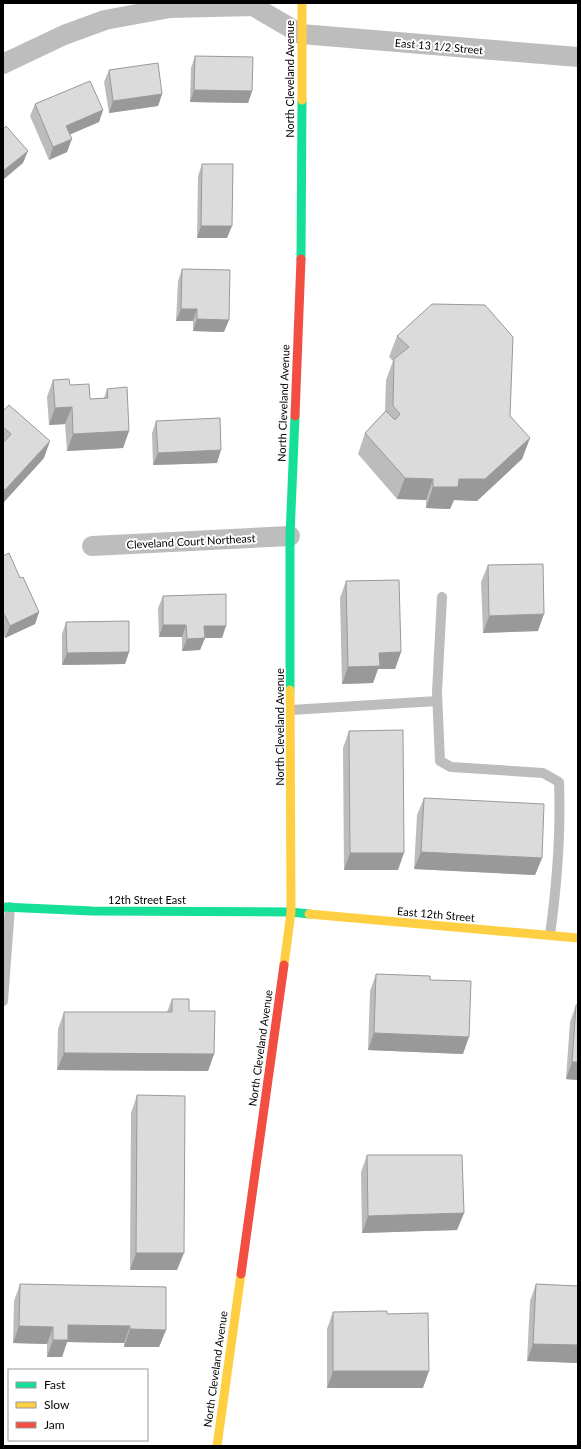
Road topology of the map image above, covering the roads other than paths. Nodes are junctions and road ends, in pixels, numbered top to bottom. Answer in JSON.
{"nodes":[{"id":1,"x":302,"y":3,"type":"edge"},
{"id":2,"x":301,"y":34,"type":"junction"},
{"id":3,"x":578,"y":57,"type":"edge"},
{"id":4,"x":3,"y":64,"type":"edge"},
{"id":5,"x":290,"y":536,"type":"junction"},
{"id":6,"x":92,"y":546,"type":"dead end"},
{"id":7,"x":442,"y":597,"type":"dead end"},
{"id":8,"x":438,"y":701,"type":"junction"},
{"id":9,"x":290,"y":710,"type":"junction"},
{"id":10,"x":6,"y":907,"type":"edge"},
{"id":11,"x":292,"y":912,"type":"junction"},
{"id":12,"x":550,"y":935,"type":"junction"},
{"id":13,"x":578,"y":938,"type":"edge"},
{"id":14,"x":3,"y":1001,"type":"edge"},
{"id":15,"x":217,"y":1446,"type":"edge"}],
"edges":[{"from":1,"to":2,"type":"street","name":"North Cleveland Avenue"},
{"from":2,"to":3,"type":"street","name":"East 13 1/2 Street"},
{"from":2,"to":4,"type":"street"},
{"from":2,"to":5,"type":"street","name":"North Cleveland Avenue"},
{"from":5,"to":6,"type":"street","name":"Cleveland Court Northeast"},
{"from":5,"to":9,"type":"street","name":"North Cleveland Avenue"},
{"from":7,"to":8,"type":"lane"},
{"from":8,"to":9,"type":"lane"},
{"from":8,"to":12,"type":"lane"},
{"from":9,"to":11,"type":"street","name":"North Cleveland Avenue"},
{"from":10,"to":11,"type":"street","name":"12th Street East"},
{"from":10,"to":14,"type":"lane"},
{"from":11,"to":12,"type":"street","name":"East 12th Street"},
{"from":11,"to":15,"type":"street","name":"North Cleveland Avenue"},
{"from":12,"to":13,"type":"street","name":"East 12th Street"}]}
